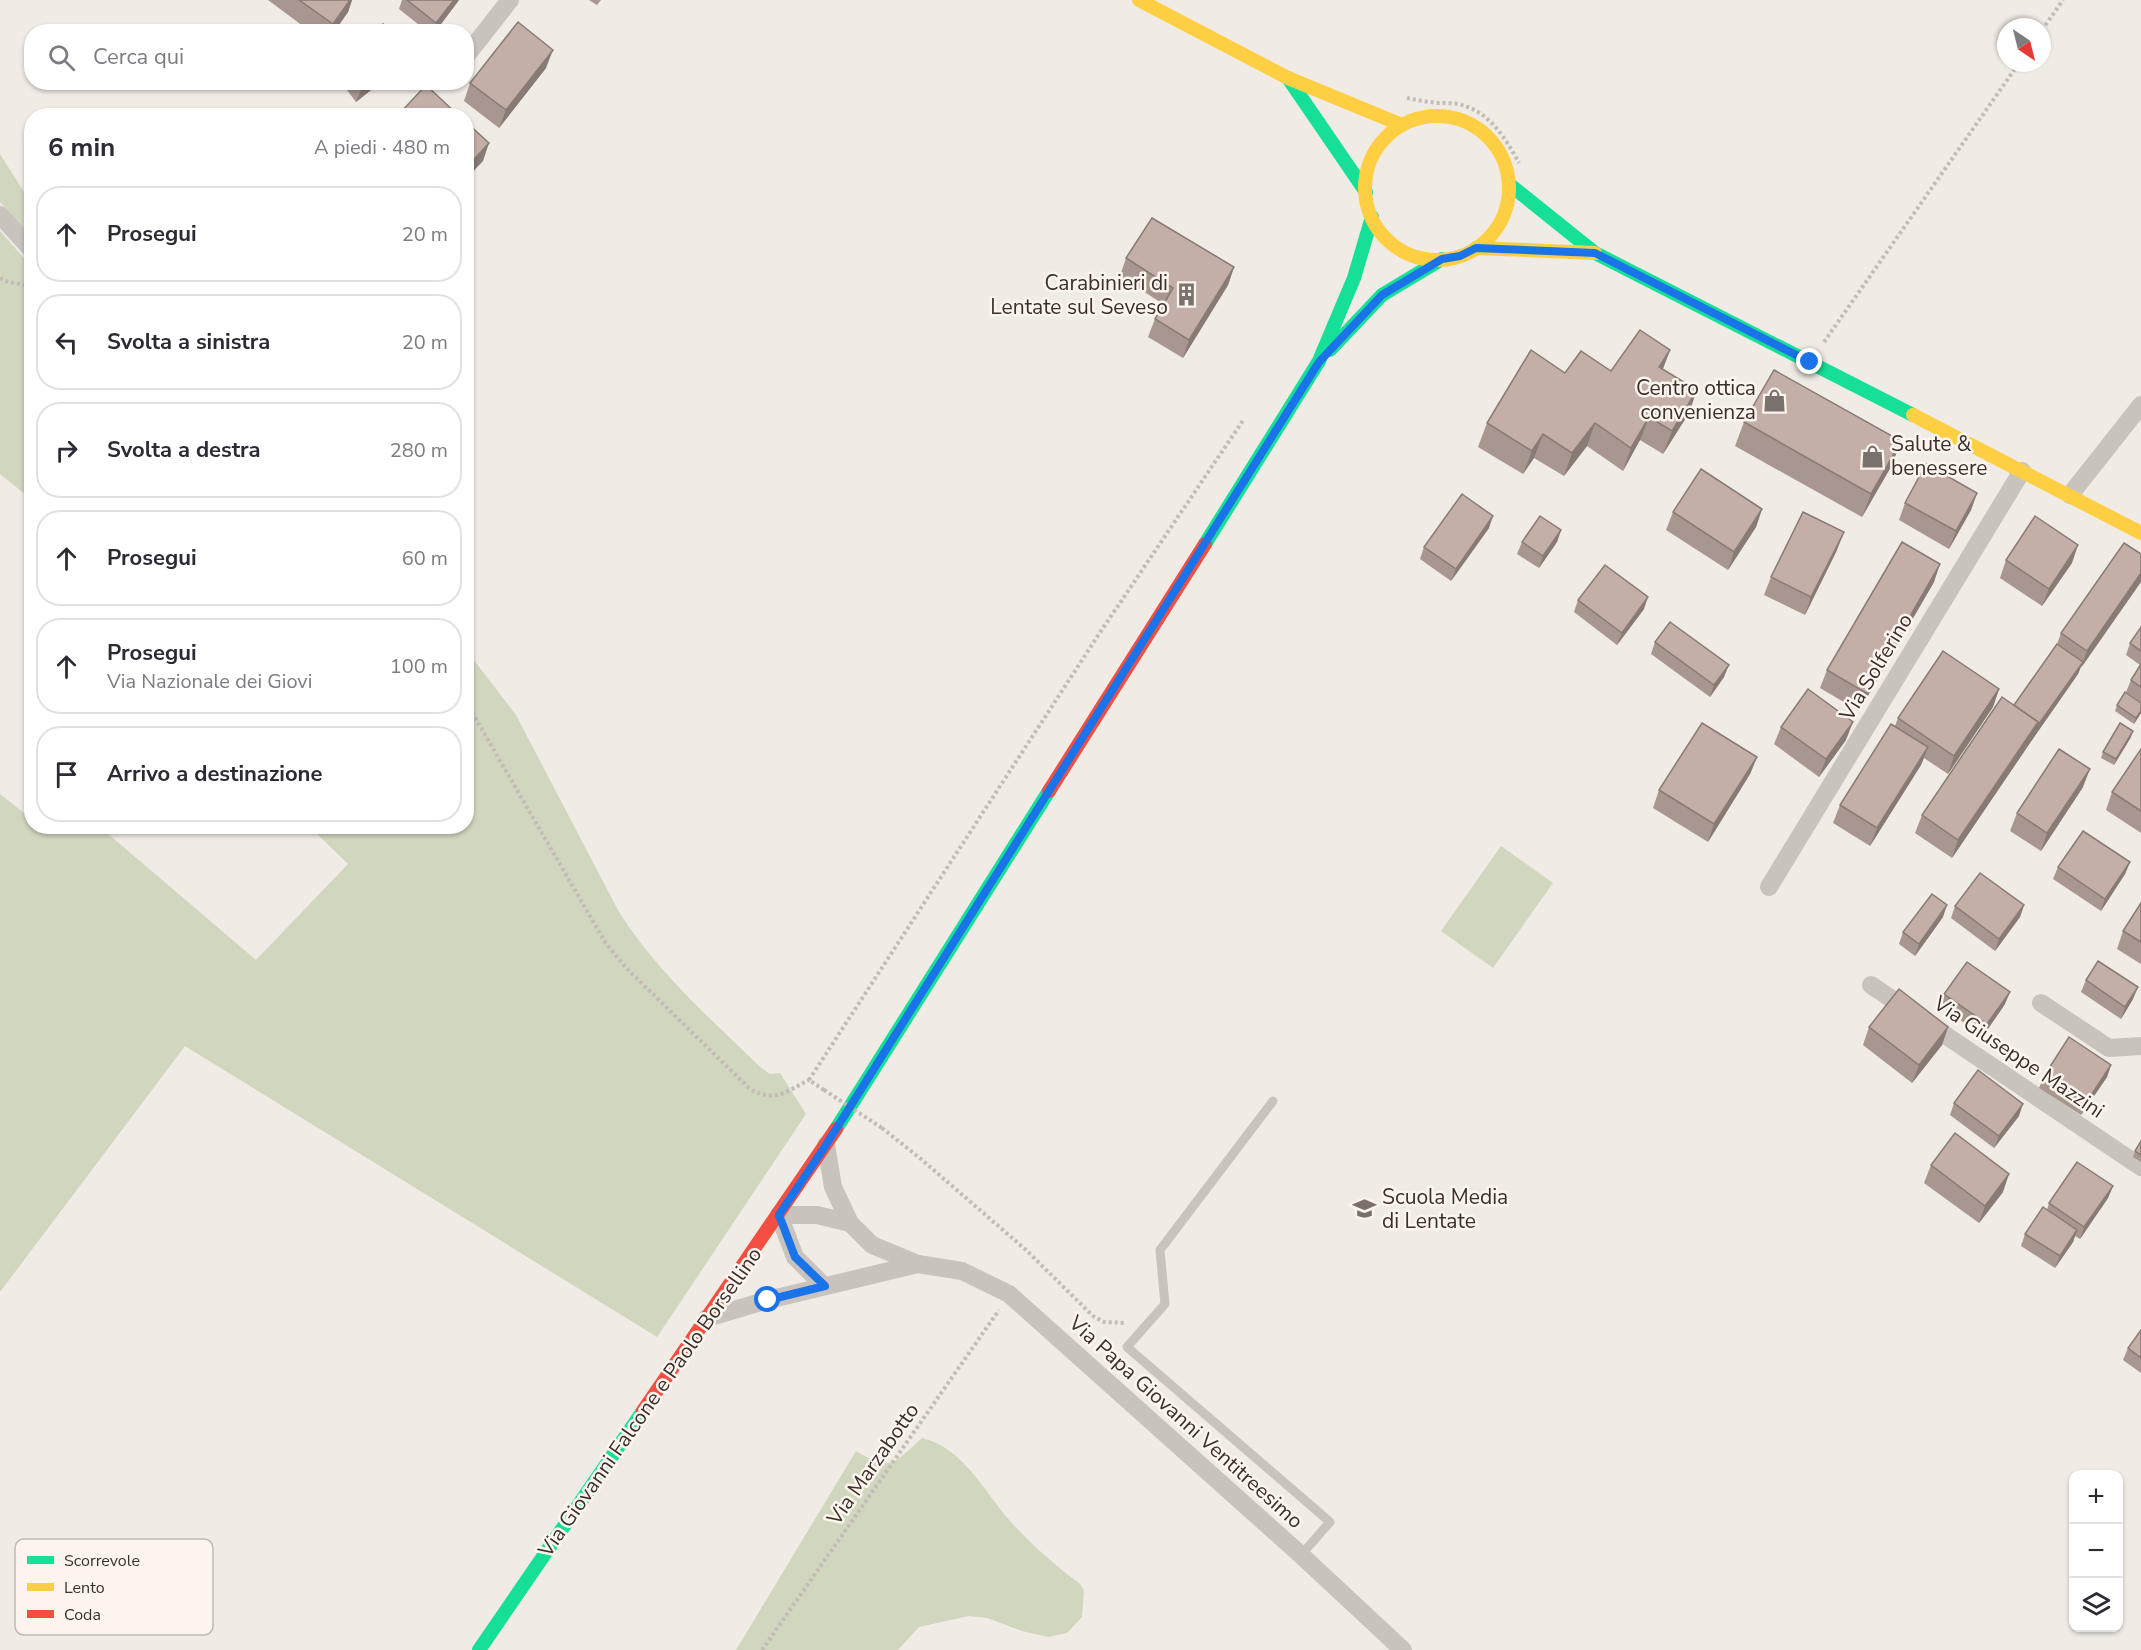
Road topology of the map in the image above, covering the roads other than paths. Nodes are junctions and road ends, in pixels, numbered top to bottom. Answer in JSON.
{"nodes":[{"id":1,"x":510,"y":0,"type":"edge"},
{"id":2,"x":1139,"y":0,"type":"edge"},
{"id":3,"x":474,"y":46,"type":"edge"},
{"id":4,"x":1288,"y":78,"type":"junction"},
{"id":5,"x":1402,"y":125,"type":"junction"},
{"id":6,"x":1509,"y":184,"type":"junction"},
{"id":7,"x":1366,"y":192,"type":"junction"},
{"id":8,"x":0,"y":215,"type":"edge"},
{"id":9,"x":1372,"y":217,"type":"junction"},
{"id":10,"x":24,"y":241,"type":"edge"},
{"id":11,"x":1476,"y":248,"type":"junction"},
{"id":12,"x":1595,"y":253,"type":"junction"},
{"id":13,"x":1442,"y":259,"type":"junction"},
{"id":14,"x":1319,"y":362,"type":"junction"},
{"id":15,"x":2141,"y":405,"type":"edge"},
{"id":16,"x":2022,"y":471,"type":"junction"},
{"id":17,"x":2070,"y":495,"type":"junction"},
{"id":18,"x":2141,"y":533,"type":"edge"},
{"id":19,"x":1769,"y":887,"type":"dead end"},
{"id":20,"x":1871,"y":985,"type":"dead end"},
{"id":21,"x":2041,"y":1003,"type":"dead end"},
{"id":22,"x":2141,"y":1046,"type":"edge"},
{"id":23,"x":1274,"y":1101,"type":"dead end"},
{"id":24,"x":826,"y":1145,"type":"junction"},
{"id":25,"x":2141,"y":1167,"type":"edge"},
{"id":26,"x":779,"y":1215,"type":"junction"},
{"id":27,"x":850,"y":1223,"type":"junction"},
{"id":28,"x":918,"y":1264,"type":"junction"},
{"id":29,"x":825,"y":1286,"type":"junction"},
{"id":30,"x":707,"y":1318,"type":"junction"},
{"id":31,"x":1301,"y":1555,"type":"junction"},
{"id":32,"x":478,"y":1650,"type":"edge"},
{"id":33,"x":1403,"y":1650,"type":"edge"}],
"edges":[{"from":1,"to":3,"type":"street"},
{"from":2,"to":4,"type":"street"},
{"from":4,"to":5,"type":"street"},
{"from":4,"to":7,"type":"street"},
{"from":5,"to":6,"type":"street"},
{"from":5,"to":7,"type":"street"},
{"from":6,"to":11,"type":"street"},
{"from":6,"to":12,"type":"street"},
{"from":7,"to":9,"type":"street"},
{"from":8,"to":10,"type":"street"},
{"from":9,"to":13,"type":"street"},
{"from":9,"to":14,"type":"street"},
{"from":11,"to":12,"type":"street"},
{"from":11,"to":13,"type":"street"},
{"from":12,"to":16,"type":"street"},
{"from":13,"to":14,"type":"street"},
{"from":14,"to":24,"type":"street","name":"Via Giovanni Falcone e Paolo Borsellino"},
{"from":15,"to":17,"type":"street"},
{"from":16,"to":17,"type":"street"},
{"from":16,"to":19,"type":"street","name":"Via Solferino"},
{"from":17,"to":18,"type":"street"},
{"from":20,"to":25,"type":"street","name":"Via Giuseppe Mazzini"},
{"from":21,"to":22,"type":"street"},
{"from":23,"to":31,"type":"lane"},
{"from":24,"to":26,"type":"street","name":"Via Giovanni Falcone e Paolo Borsellino"},
{"from":24,"to":27,"type":"street","name":"Via Papa Giovanni Ventitreesimo"},
{"from":26,"to":27,"type":"street"},
{"from":26,"to":29,"type":"street"},
{"from":26,"to":30,"type":"street","name":"Via Giovanni Falcone e Paolo Borsellino"},
{"from":27,"to":28,"type":"street","name":"Via Papa Giovanni Ventitreesimo"},
{"from":28,"to":29,"type":"street","name":"Via Papa Giovanni Ventitreesimo"},
{"from":28,"to":31,"type":"street","name":"Via Papa Giovanni Ventitreesimo"},
{"from":29,"to":30,"type":"street","name":"Via Papa Giovanni Ventitreesimo"},
{"from":30,"to":32,"type":"street","name":"Via Giovanni Falcone e Paolo Borsellino"},
{"from":31,"to":33,"type":"street","name":"Via Papa Giovanni Ventitreesimo"}]}
